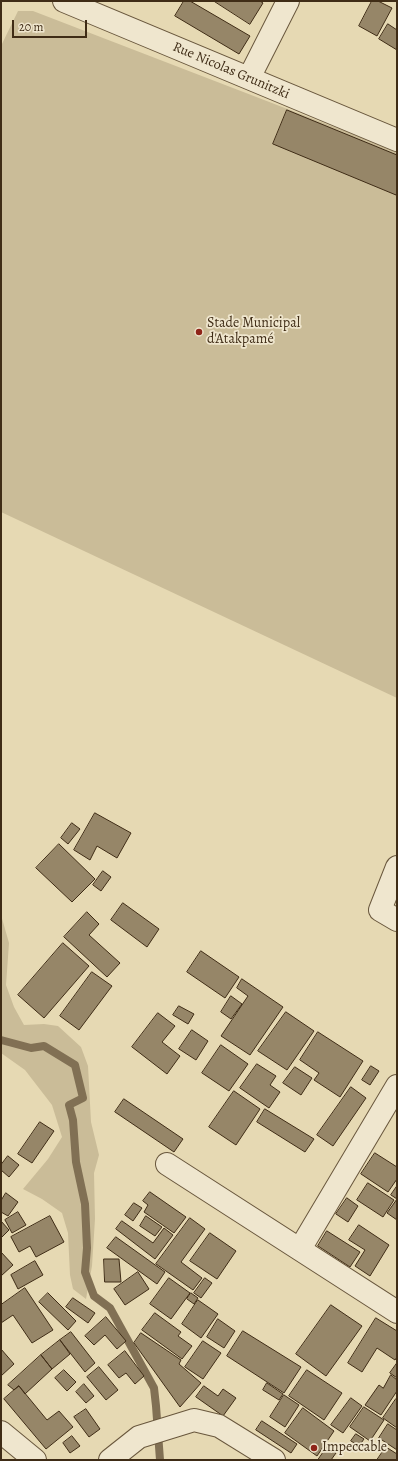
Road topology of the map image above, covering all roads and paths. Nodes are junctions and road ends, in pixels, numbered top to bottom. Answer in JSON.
{"nodes":[{"id":1,"x":64,"y":1,"type":"edge"},
{"id":2,"x":288,"y":1,"type":"edge"},
{"id":3,"x":249,"y":78,"type":"junction"},
{"id":4,"x":397,"y":140,"type":"edge"},
{"id":5,"x":397,"y":867,"type":"edge"},
{"id":6,"x":397,"y":920,"type":"edge"},
{"id":7,"x":397,"y":1086,"type":"edge"},
{"id":8,"x":166,"y":1164,"type":"dead end"},
{"id":9,"x":300,"y":1249,"type":"junction"},
{"id":10,"x":397,"y":1312,"type":"edge"},
{"id":11,"x":1,"y":1432,"type":"edge"},
{"id":12,"x":35,"y":1460,"type":"edge"},
{"id":13,"x":110,"y":1460,"type":"edge"},
{"id":14,"x":274,"y":1460,"type":"edge"}],
"edges":[{"from":1,"to":3,"type":"street","name":"Rue Nicolas Grunitzki"},
{"from":2,"to":3,"type":"street"},
{"from":3,"to":4,"type":"street","name":"Rue Nicolas Grunitzki"},
{"from":5,"to":6,"type":"street"},
{"from":7,"to":9,"type":"street"},
{"from":8,"to":9,"type":"street"},
{"from":9,"to":10,"type":"street"},
{"from":11,"to":12,"type":"street"},
{"from":13,"to":14,"type":"street"}]}
